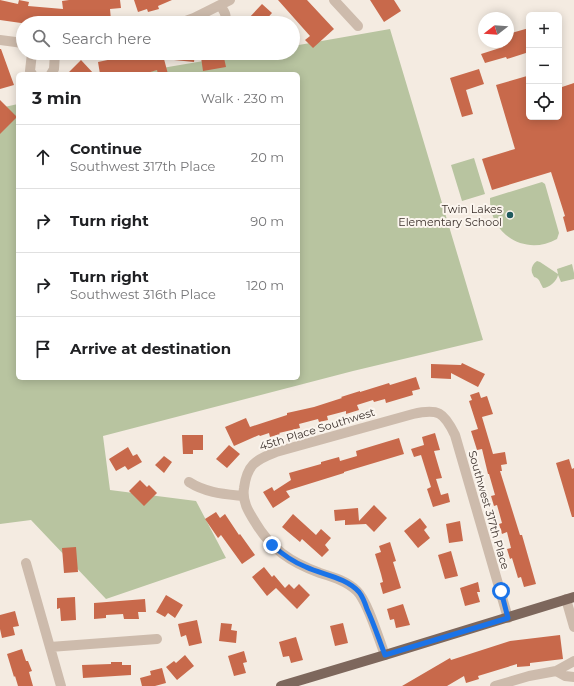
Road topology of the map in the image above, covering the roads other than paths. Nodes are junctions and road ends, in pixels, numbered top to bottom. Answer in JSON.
{"nodes":[{"id":1,"x":230,"y":0,"type":"edge"},
{"id":2,"x":334,"y":0,"type":"edge"},
{"id":3,"x":220,"y":5,"type":"junction"},
{"id":4,"x":207,"y":16,"type":"edge"},
{"id":5,"x":226,"y":16,"type":"edge"},
{"id":6,"x":358,"y":26,"type":"dead end"},
{"id":7,"x":0,"y":40,"type":"edge"},
{"id":8,"x":16,"y":42,"type":"edge"},
{"id":9,"x":31,"y":60,"type":"edge"},
{"id":10,"x":55,"y":60,"type":"edge"},
{"id":11,"x":31,"y":72,"type":"edge"},
{"id":12,"x":52,"y":72,"type":"edge"},
{"id":13,"x":438,"y":413,"type":"joint"},
{"id":14,"x":190,"y":482,"type":"dead end"},
{"id":15,"x":244,"y":496,"type":"junction"},
{"id":16,"x":26,"y":563,"type":"dead end"},
{"id":17,"x":570,"y":598,"type":"edge"},
{"id":18,"x":508,"y":618,"type":"junction"},
{"id":19,"x":574,"y":627,"type":"edge"},
{"id":20,"x":157,"y":639,"type":"dead end"},
{"id":21,"x":50,"y":647,"type":"junction"},
{"id":22,"x":385,"y":655,"type":"junction"},
{"id":23,"x":574,"y":661,"type":"edge"},
{"id":24,"x":556,"y":671,"type":"junction"},
{"id":25,"x":574,"y":677,"type":"edge"},
{"id":26,"x":61,"y":686,"type":"edge"},
{"id":27,"x":281,"y":686,"type":"edge"},
{"id":28,"x":497,"y":686,"type":"edge"}],
"edges":[{"from":1,"to":3,"type":"street"},
{"from":2,"to":6,"type":"street"},
{"from":3,"to":4,"type":"street"},
{"from":3,"to":5,"type":"street"},
{"from":7,"to":8,"type":"street"},
{"from":9,"to":11,"type":"street"},
{"from":10,"to":12,"type":"street"},
{"from":13,"to":15,"type":"street","name":"45th Place Southwest"},
{"from":13,"to":18,"type":"street","name":"Southwest 317th Place"},
{"from":14,"to":15,"type":"street"},
{"from":15,"to":22,"type":"street","name":"45th Place Southwest"},
{"from":16,"to":21,"type":"street"},
{"from":17,"to":18,"type":"main road"},
{"from":17,"to":19,"type":"street"},
{"from":18,"to":22,"type":"main road"},
{"from":20,"to":21,"type":"street"},
{"from":21,"to":26,"type":"street"},
{"from":22,"to":27,"type":"main road"},
{"from":23,"to":24,"type":"street"},
{"from":24,"to":25,"type":"street"},
{"from":24,"to":28,"type":"street"}]}
